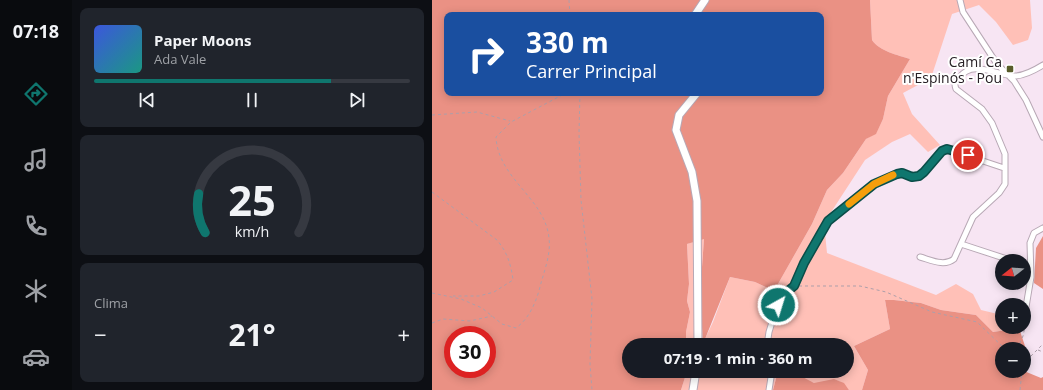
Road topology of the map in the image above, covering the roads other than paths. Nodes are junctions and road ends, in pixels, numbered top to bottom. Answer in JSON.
{"nodes":[{"id":1,"x":701,"y":0,"type":"edge"},
{"id":2,"x":704,"y":0,"type":"edge"},
{"id":3,"x":960,"y":0,"type":"edge"},
{"id":4,"x":694,"y":12,"type":"edge"},
{"id":5,"x":697,"y":12,"type":"edge"},
{"id":6,"x":1043,"y":65,"type":"edge"},
{"id":7,"x":1004,"y":73,"type":"junction"},
{"id":8,"x":690,"y":96,"type":"edge"},
{"id":9,"x":695,"y":96,"type":"edge"},
{"id":10,"x":1043,"y":137,"type":"edge"},
{"id":11,"x":1004,"y":168,"type":"junction"},
{"id":12,"x":1043,"y":228,"type":"edge"},
{"id":13,"x":961,"y":244,"type":"junction"},
{"id":14,"x":1029,"y":254,"type":"edge"},
{"id":15,"x":995,"y":255,"type":"edge"},
{"id":16,"x":920,"y":256,"type":"dead end"},
{"id":17,"x":697,"y":338,"type":"edge"},
{"id":18,"x":697,"y":338,"type":"edge"},
{"id":19,"x":769,"y":338,"type":"edge"},
{"id":20,"x":696,"y":378,"type":"edge"},
{"id":21,"x":771,"y":378,"type":"edge"},
{"id":22,"x":695,"y":390,"type":"edge"},
{"id":23,"x":769,"y":390,"type":"edge"}],
"edges":[{"from":1,"to":4,"type":"main road"},
{"from":2,"to":5,"type":"main road"},
{"from":3,"to":7,"type":"street"},
{"from":6,"to":7,"type":"street"},
{"from":7,"to":10,"type":"street"},
{"from":7,"to":11,"type":"street"},
{"from":8,"to":17,"type":"main road"},
{"from":9,"to":18,"type":"main road"},
{"from":11,"to":13,"type":"street"},
{"from":11,"to":19,"type":"street"},
{"from":12,"to":14,"type":"street"},
{"from":13,"to":15,"type":"street"},
{"from":13,"to":16,"type":"street"},
{"from":20,"to":22,"type":"main road"},
{"from":21,"to":23,"type":"street"}]}
